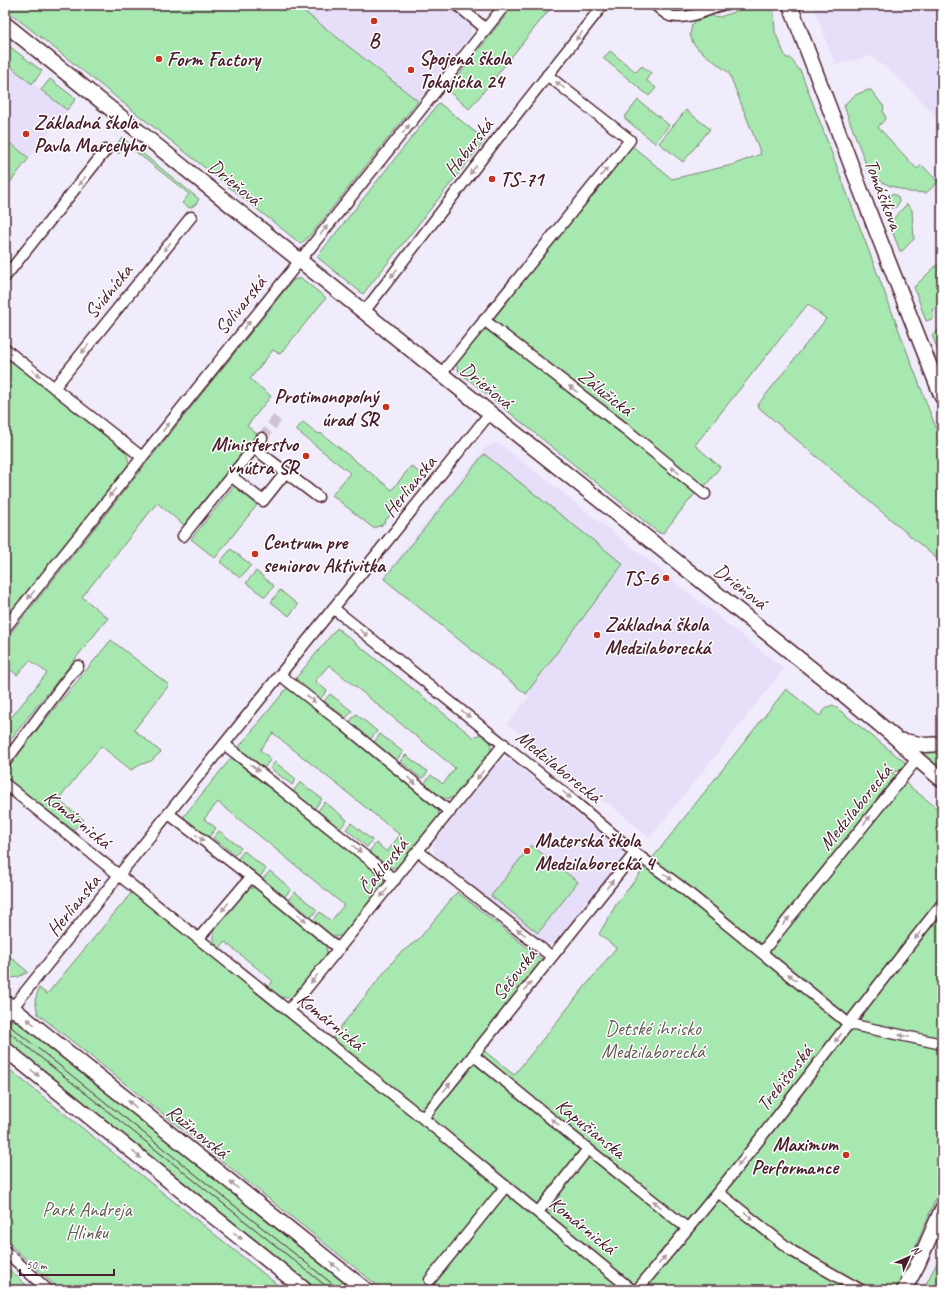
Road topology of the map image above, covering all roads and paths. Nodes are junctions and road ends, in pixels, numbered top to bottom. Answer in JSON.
{"nodes":[{"id":1,"x":457,"y":5,"type":"edge"},
{"id":2,"x":505,"y":5,"type":"edge"},
{"id":3,"x":603,"y":5,"type":"edge"},
{"id":4,"x":655,"y":5,"type":"edge"},
{"id":5,"x":722,"y":5,"type":"edge"},
{"id":6,"x":790,"y":5,"type":"edge"},
{"id":7,"x":5,"y":24,"type":"edge"},
{"id":8,"x":486,"y":29,"type":"junction"},
{"id":9,"x":547,"y":75,"type":"junction"},
{"id":10,"x":106,"y":150,"type":"dead end"},
{"id":11,"x":191,"y":217,"type":"dead end"},
{"id":12,"x":299,"y":260,"type":"junction"},
{"id":13,"x":5,"y":277,"type":"edge"},
{"id":14,"x":364,"y":312,"type":"junction"},
{"id":15,"x":484,"y":320,"type":"junction"},
{"id":16,"x":5,"y":349,"type":"edge"},
{"id":17,"x":441,"y":374,"type":"junction"},
{"id":18,"x":54,"y":388,"type":"junction"},
{"id":19,"x":942,"y":397,"type":"edge"},
{"id":20,"x":490,"y":413,"type":"junction"},
{"id":21,"x":262,"y":438,"type":"tunnel mouth"},
{"id":22,"x":254,"y":448,"type":"junction"},
{"id":23,"x":139,"y":460,"type":"junction"},
{"id":24,"x":286,"y":472,"type":"junction"},
{"id":25,"x":231,"y":476,"type":"junction"},
{"id":26,"x":705,"y":494,"type":"dead end"},
{"id":27,"x":318,"y":497,"type":"dead end"},
{"id":28,"x":184,"y":536,"type":"dead end"},
{"id":29,"x":333,"y":608,"type":"junction"},
{"id":30,"x":5,"y":628,"type":"edge"},
{"id":31,"x":78,"y":666,"type":"dead end"},
{"id":32,"x":280,"y":675,"type":"junction"},
{"id":33,"x":898,"y":740,"type":"junction"},
{"id":34,"x":224,"y":744,"type":"junction"},
{"id":35,"x":504,"y":744,"type":"junction"},
{"id":36,"x":942,"y":744,"type":"edge"},
{"id":37,"x":917,"y":759,"type":"junction"},
{"id":38,"x":5,"y":762,"type":"edge"},
{"id":39,"x":942,"y":780,"type":"edge"},
{"id":40,"x":5,"y":784,"type":"edge"},
{"id":41,"x":450,"y":812,"type":"junction"},
{"id":42,"x":169,"y":814,"type":"junction"},
{"id":43,"x":418,"y":851,"type":"junction"},
{"id":44,"x":635,"y":853,"type":"junction"},
{"id":45,"x":120,"y":875,"type":"junction"},
{"id":46,"x":251,"y":877,"type":"junction"},
{"id":47,"x":395,"y":880,"type":"junction"},
{"id":48,"x":942,"y":904,"type":"edge"},
{"id":49,"x":199,"y":938,"type":"junction"},
{"id":50,"x":339,"y":949,"type":"junction"},
{"id":51,"x":762,"y":952,"type":"junction"},
{"id":52,"x":551,"y":956,"type":"junction"},
{"id":53,"x":8,"y":1009,"type":"edge"},
{"id":54,"x":289,"y":1010,"type":"junction"},
{"id":55,"x":849,"y":1024,"type":"junction"},
{"id":56,"x":942,"y":1044,"type":"edge"},
{"id":57,"x":5,"y":1049,"type":"edge"},
{"id":58,"x":473,"y":1055,"type":"junction"},
{"id":59,"x":423,"y":1118,"type":"junction"},
{"id":60,"x":588,"y":1149,"type":"junction"},
{"id":61,"x":506,"y":1186,"type":"junction"},
{"id":62,"x":718,"y":1192,"type":"junction"},
{"id":63,"x":538,"y":1212,"type":"junction"},
{"id":64,"x":941,"y":1215,"type":"edge"},
{"id":65,"x":687,"y":1228,"type":"junction"},
{"id":66,"x":5,"y":1251,"type":"edge"},
{"id":67,"x":430,"y":1280,"type":"dead end"},
{"id":68,"x":48,"y":1290,"type":"edge"},
{"id":69,"x":305,"y":1290,"type":"edge"},
{"id":70,"x":366,"y":1290,"type":"edge"},
{"id":71,"x":632,"y":1290,"type":"edge"},
{"id":72,"x":637,"y":1290,"type":"edge"},
{"id":73,"x":860,"y":1290,"type":"edge"},
{"id":74,"x":904,"y":1290,"type":"edge"}],
"edges":[{"from":1,"to":8,"type":"street"},
{"from":2,"to":8,"type":"street","name":"Solivarská"},
{"from":3,"to":9,"type":"street","name":"Haburská","one_way":true},
{"from":4,"to":5,"type":"street"},
{"from":6,"to":19,"type":"street","name":"Tomášikova"},
{"from":7,"to":12,"type":"street","name":"Drieňová"},
{"from":12,"to":8,"type":"street","name":"Solivarská","one_way":true},
{"from":9,"to":14,"type":"street","name":"Haburská","one_way":true},
{"from":15,"to":9,"type":"street","one_way":true},
{"from":10,"to":13,"type":"street","one_way":true},
{"from":11,"to":18,"type":"street","name":"Svidnícka","one_way":true},
{"from":12,"to":14,"type":"street","name":"Drieňová"},
{"from":23,"to":12,"type":"street","name":"Solivarská","one_way":true},
{"from":14,"to":17,"type":"street","name":"Drieňová"},
{"from":15,"to":17,"type":"street"},
{"from":26,"to":15,"type":"street","name":"Zálužická","one_way":true},
{"from":16,"to":18,"type":"street","one_way":true},
{"from":17,"to":20,"type":"street","name":"Drieňová"},
{"from":18,"to":23,"type":"street"},
{"from":20,"to":29,"type":"street","name":"Herlianska"},
{"from":20,"to":33,"type":"street","name":"Drieňová"},
{"from":21,"to":22,"type":"street"},
{"from":22,"to":24,"type":"street"},
{"from":22,"to":25,"type":"street"},
{"from":23,"to":30,"type":"street","name":"Solivarská","one_way":true},
{"from":24,"to":25,"type":"street"},
{"from":24,"to":27,"type":"street"},
{"from":25,"to":28,"type":"street"},
{"from":29,"to":32,"type":"street","name":"Herlianska"},
{"from":29,"to":35,"type":"street","name":"Medzilaborecká","one_way":true},
{"from":31,"to":38,"type":"street"},
{"from":32,"to":34,"type":"street","name":"Herlianska"},
{"from":32,"to":41,"type":"street","one_way":true},
{"from":33,"to":36,"type":"street"},
{"from":33,"to":37,"type":"street","name":"Drieňová"},
{"from":34,"to":42,"type":"street","name":"Herlianska"},
{"from":34,"to":47,"type":"street","one_way":true},
{"from":35,"to":41,"type":"street","name":"Čaklovská","one_way":true},
{"from":35,"to":44,"type":"street","name":"Medzilaborecká","one_way":true},
{"from":37,"to":39,"type":"street","name":"Drieňová"},
{"from":51,"to":37,"type":"street","name":"Medzilaborecká","one_way":true},
{"from":40,"to":45,"type":"street","name":"Komárnická"},
{"from":41,"to":43,"type":"street","name":"Čaklovská"},
{"from":42,"to":45,"type":"street","name":"Herlianska"},
{"from":42,"to":46,"type":"street","one_way":true},
{"from":43,"to":47,"type":"street","name":"Čaklovská"},
{"from":52,"to":43,"type":"street","one_way":true},
{"from":44,"to":51,"type":"street","name":"Medzilaborecká","one_way":true},
{"from":52,"to":44,"type":"street","name":"Sečovská","one_way":true},
{"from":45,"to":49,"type":"street","name":"Komárnická"},
{"from":45,"to":53,"type":"street","name":"Herlianska"},
{"from":46,"to":49,"type":"street","one_way":true},
{"from":46,"to":50,"type":"street","one_way":true},
{"from":47,"to":50,"type":"street","name":"Čaklovská","one_way":true},
{"from":48,"to":55,"type":"street","name":"Trebišovská","one_way":true},
{"from":49,"to":54,"type":"street","name":"Komárnická"},
{"from":50,"to":54,"type":"street","name":"Čaklovská","one_way":true},
{"from":55,"to":51,"type":"street","name":"Medzilaborecká","one_way":true},
{"from":58,"to":52,"type":"street","name":"Sečovská","one_way":true},
{"from":70,"to":53,"type":"street","name":"Ružinovská","one_way":true},
{"from":54,"to":59,"type":"street","name":"Komárnická"},
{"from":56,"to":55,"type":"street","name":"Medzilaborecká","one_way":true},
{"from":55,"to":62,"type":"street","name":"Trebišovská","one_way":true},
{"from":57,"to":69,"type":"street","one_way":true},
{"from":59,"to":58,"type":"street","name":"Sečovská","one_way":true},
{"from":60,"to":58,"type":"street","name":"Kapušianska","one_way":true},
{"from":59,"to":61,"type":"street","name":"Komárnická"},
{"from":60,"to":63,"type":"street"},
{"from":65,"to":60,"type":"street","name":"Kapušianska","one_way":true},
{"from":61,"to":63,"type":"street","name":"Komárnická"},
{"from":61,"to":67,"type":"street"},
{"from":62,"to":65,"type":"street","name":"Trebišovská"},
{"from":62,"to":73,"type":"street","one_way":true},
{"from":63,"to":71,"type":"street","name":"Komárnická"},
{"from":64,"to":74,"type":"street"},
{"from":72,"to":65,"type":"street","name":"Trebišovská","one_way":true},
{"from":66,"to":68,"type":"street"}]}
